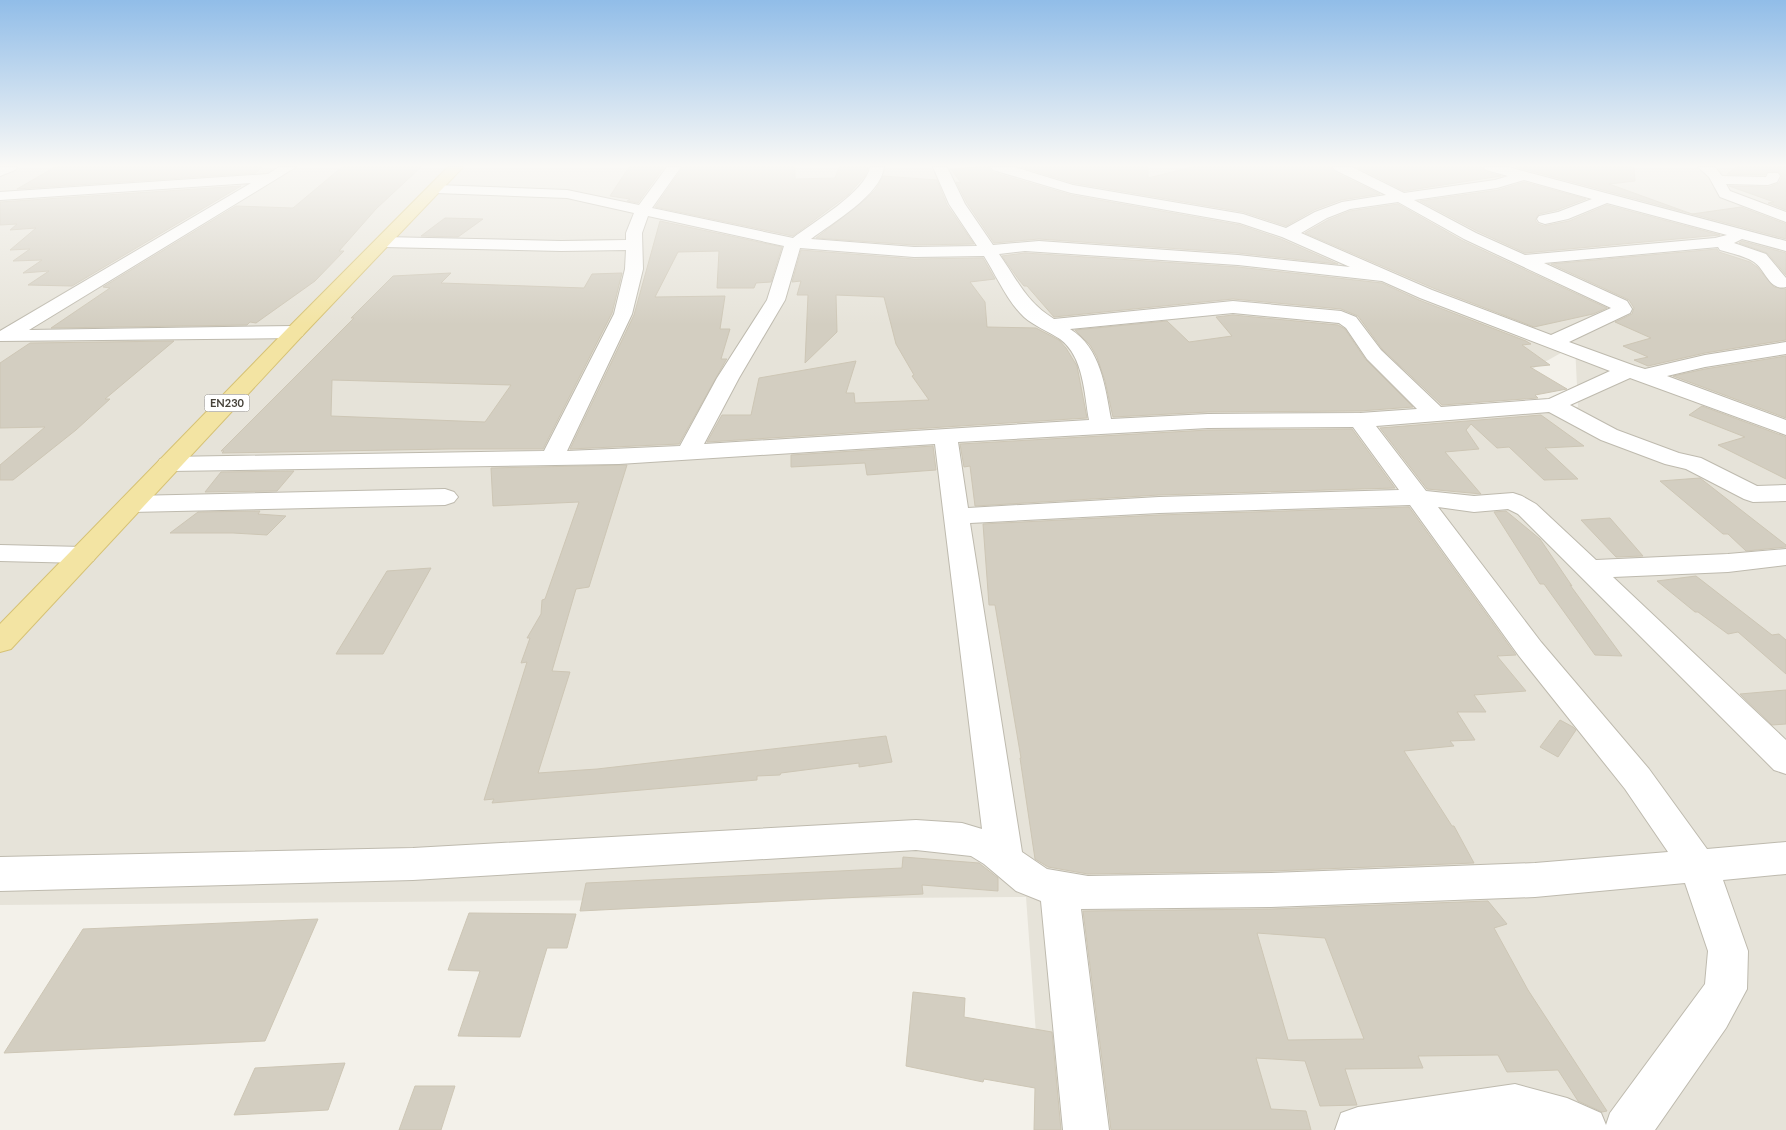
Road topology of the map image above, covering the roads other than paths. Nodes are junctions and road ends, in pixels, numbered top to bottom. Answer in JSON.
{"nodes":[{"id":1,"x":201,"y":220,"type":"edge"},
{"id":2,"x":405,"y":220,"type":"edge"},
{"id":3,"x":639,"y":220,"type":"edge"},
{"id":4,"x":688,"y":220,"type":"edge"},
{"id":5,"x":829,"y":220,"type":"edge"},
{"id":6,"x":967,"y":220,"type":"edge"},
{"id":7,"x":1244,"y":220,"type":"edge"},
{"id":8,"x":1313,"y":220,"type":"edge"},
{"id":9,"x":1441,"y":220,"type":"edge"},
{"id":10,"x":1688,"y":220,"type":"edge"},
{"id":11,"x":1786,"y":228,"type":"edge"},
{"id":12,"x":1288,"y":234,"type":"junction"},
{"id":13,"x":1745,"y":235,"type":"junction"},
{"id":14,"x":383,"y":242,"type":"junction"},
{"id":15,"x":1715,"y":242,"type":"junction"},
{"id":16,"x":795,"y":243,"type":"junction"},
{"id":17,"x":634,"y":245,"type":"junction"},
{"id":18,"x":1786,"y":246,"type":"edge"},
{"id":19,"x":987,"y":251,"type":"junction"},
{"id":20,"x":1522,"y":260,"type":"junction"},
{"id":21,"x":1390,"y":277,"type":"junction"},
{"id":22,"x":1781,"y":283,"type":"dead end"},
{"id":23,"x":1051,"y":325,"type":"junction"},
{"id":24,"x":295,"y":332,"type":"junction"},
{"id":25,"x":2,"y":336,"type":"edge"},
{"id":26,"x":1552,"y":342,"type":"junction"},
{"id":27,"x":1786,"y":348,"type":"edge"},
{"id":28,"x":1636,"y":373,"type":"junction"},
{"id":29,"x":1553,"y":405,"type":"junction"},
{"id":30,"x":1436,"y":414,"type":"junction"},
{"id":31,"x":1360,"y":420,"type":"junction"},
{"id":32,"x":1101,"y":426,"type":"junction"},
{"id":33,"x":1786,"y":428,"type":"edge"},
{"id":34,"x":945,"y":435,"type":"junction"},
{"id":35,"x":688,"y":452,"type":"junction"},
{"id":36,"x":552,"y":458,"type":"junction"},
{"id":37,"x":169,"y":464,"type":"junction"},
{"id":38,"x":1786,"y":493,"type":"edge"},
{"id":39,"x":1754,"y":494,"type":"junction"},
{"id":40,"x":1416,"y":497,"type":"junction"},
{"id":41,"x":445,"y":498,"type":"dead end"},
{"id":42,"x":131,"y":504,"type":"junction"},
{"id":43,"x":1786,"y":512,"type":"edge"},
{"id":44,"x":956,"y":516,"type":"junction"},
{"id":45,"x":0,"y":553,"type":"edge"},
{"id":46,"x":83,"y":555,"type":"junction"},
{"id":47,"x":1786,"y":557,"type":"edge"},
{"id":48,"x":1589,"y":569,"type":"junction"},
{"id":49,"x":0,"y":642,"type":"edge"},
{"id":50,"x":1786,"y":761,"type":"edge"},
{"id":51,"x":1786,"y":858,"type":"edge"},
{"id":52,"x":1005,"y":860,"type":"junction"},
{"id":53,"x":1699,"y":867,"type":"junction"},
{"id":54,"x":0,"y":874,"type":"edge"},
{"id":55,"x":1059,"y":889,"type":"junction"},
{"id":56,"x":1086,"y":1130,"type":"edge"},
{"id":57,"x":1358,"y":1130,"type":"edge"},
{"id":58,"x":1584,"y":1130,"type":"edge"},
{"id":59,"x":1627,"y":1130,"type":"edge"}],
"edges":[{"from":1,"to":25,"type":"street"},
{"from":2,"to":14,"type":"main road","number":"EN230"},
{"from":3,"to":17,"type":"street"},
{"from":4,"to":16,"type":"street"},
{"from":5,"to":16,"type":"street"},
{"from":6,"to":19,"type":"street"},
{"from":7,"to":12,"type":"street"},
{"from":8,"to":12,"type":"street"},
{"from":9,"to":20,"type":"street"},
{"from":10,"to":13,"type":"street"},
{"from":11,"to":13,"type":"street"},
{"from":12,"to":21,"type":"street"},
{"from":13,"to":15,"type":"street"},
{"from":13,"to":18,"type":"street"},
{"from":14,"to":17,"type":"street"},
{"from":14,"to":24,"type":"main road","number":"EN230"},
{"from":15,"to":20,"type":"street"},
{"from":15,"to":22,"type":"street"},
{"from":16,"to":19,"type":"street"},
{"from":16,"to":35,"type":"street"},
{"from":17,"to":36,"type":"street"},
{"from":19,"to":21,"type":"street"},
{"from":19,"to":23,"type":"street"},
{"from":20,"to":26,"type":"street"},
{"from":21,"to":26,"type":"street"},
{"from":23,"to":30,"type":"street"},
{"from":23,"to":32,"type":"street"},
{"from":24,"to":25,"type":"street"},
{"from":24,"to":37,"type":"main road","number":"EN230"},
{"from":26,"to":28,"type":"street"},
{"from":27,"to":28,"type":"street"},
{"from":28,"to":29,"type":"street"},
{"from":28,"to":33,"type":"street"},
{"from":29,"to":30,"type":"street"},
{"from":29,"to":39,"type":"street"},
{"from":30,"to":31,"type":"street"},
{"from":31,"to":32,"type":"street"},
{"from":31,"to":40,"type":"street"},
{"from":32,"to":34,"type":"street"},
{"from":34,"to":35,"type":"street"},
{"from":34,"to":44,"type":"street"},
{"from":35,"to":36,"type":"street"},
{"from":36,"to":37,"type":"street"},
{"from":37,"to":42,"type":"main road","number":"EN230"},
{"from":38,"to":39,"type":"street"},
{"from":39,"to":43,"type":"street"},
{"from":40,"to":44,"type":"street"},
{"from":40,"to":48,"type":"street"},
{"from":40,"to":53,"type":"street"},
{"from":41,"to":42,"type":"street"},
{"from":42,"to":46,"type":"main road","number":"EN230"},
{"from":44,"to":52,"type":"street"},
{"from":45,"to":46,"type":"street"},
{"from":46,"to":49,"type":"main road","number":"EN230"},
{"from":47,"to":48,"type":"street"},
{"from":48,"to":50,"type":"street"},
{"from":51,"to":53,"type":"street"},
{"from":52,"to":54,"type":"street"},
{"from":52,"to":55,"type":"street"},
{"from":53,"to":55,"type":"street"},
{"from":53,"to":59,"type":"street"},
{"from":55,"to":56,"type":"street"},
{"from":57,"to":58,"type":"street"}]}
